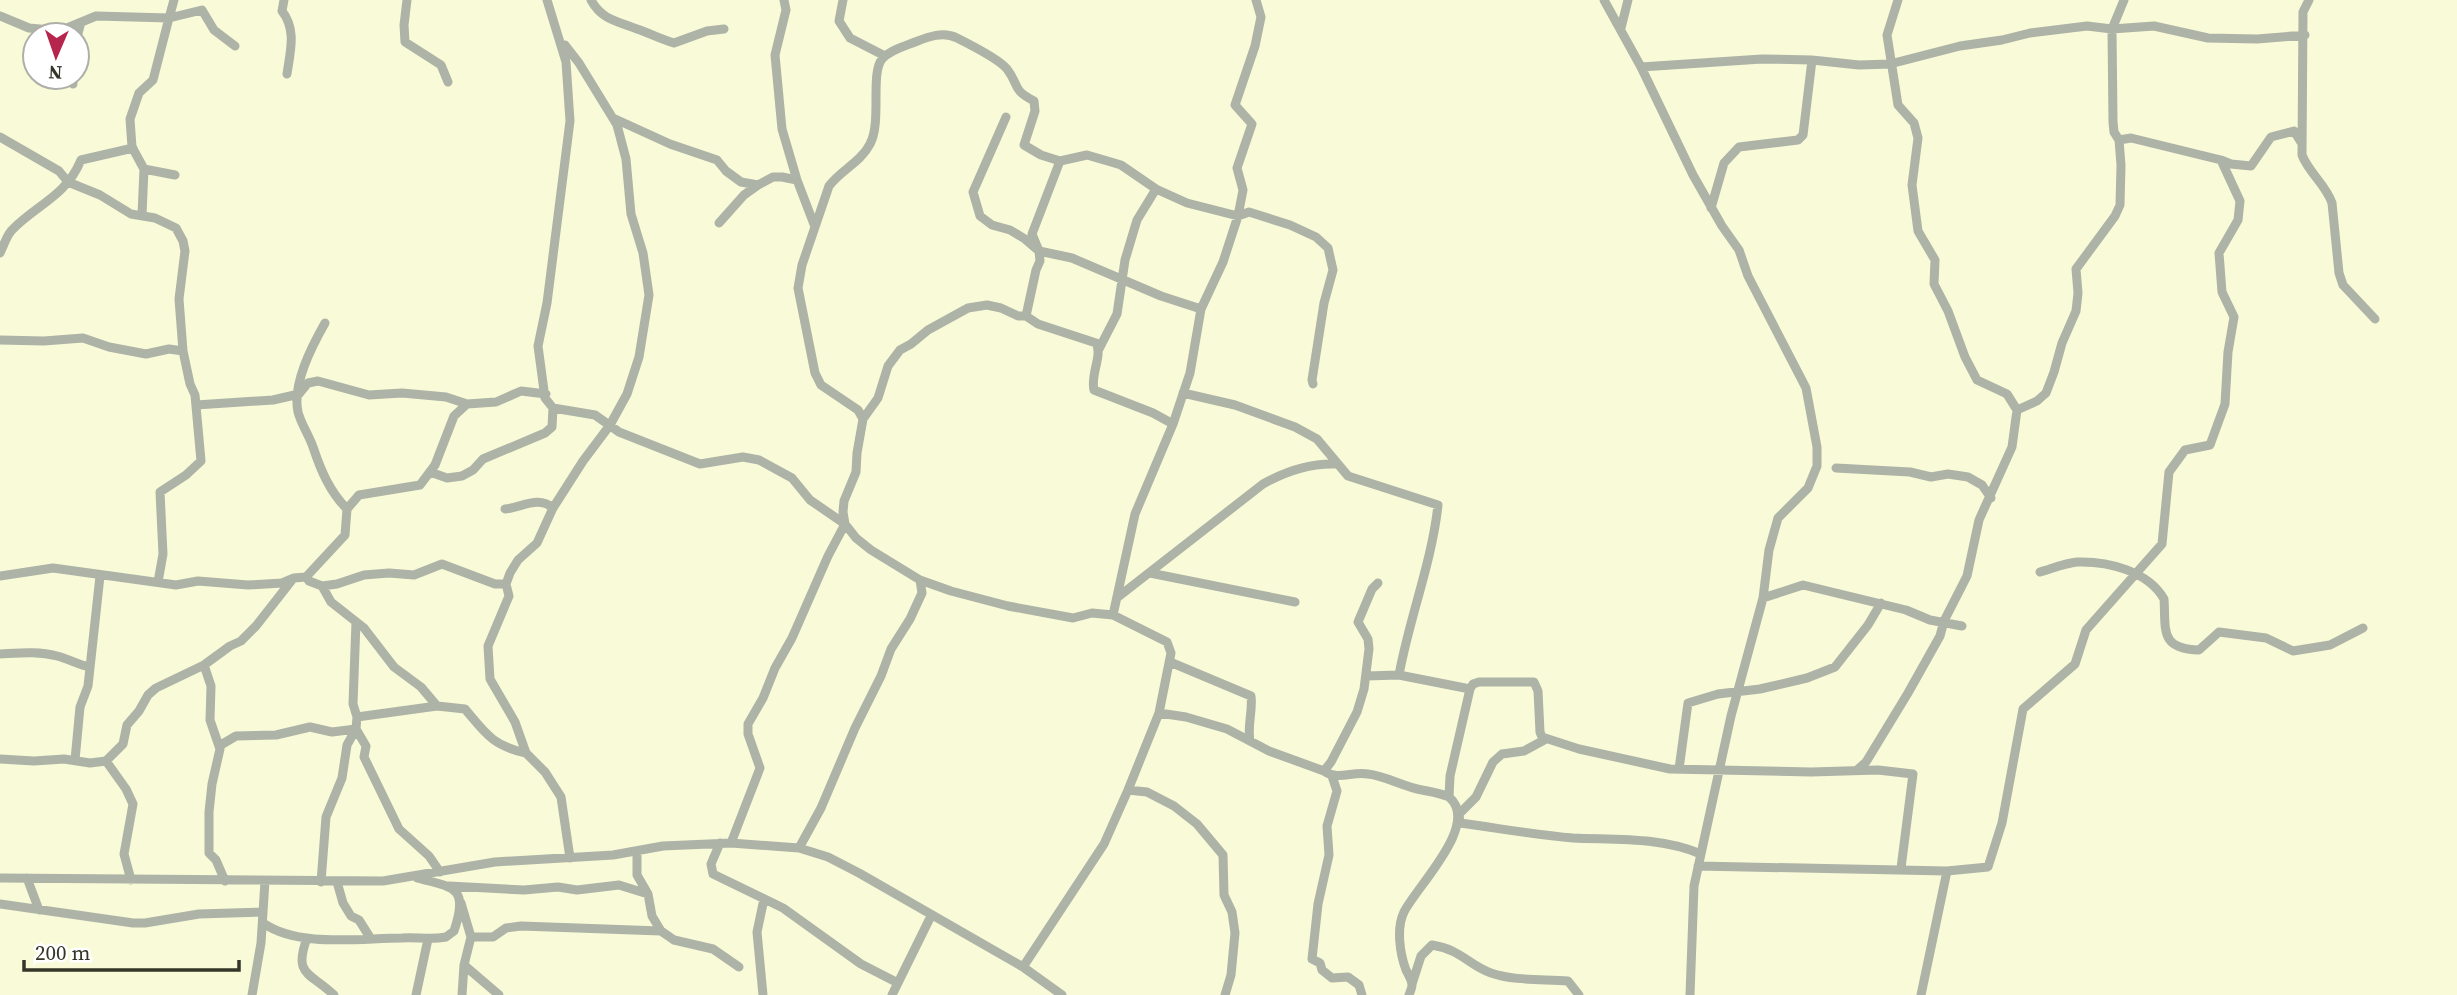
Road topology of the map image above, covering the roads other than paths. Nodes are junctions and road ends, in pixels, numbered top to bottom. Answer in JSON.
{"nodes":[{"id":1,"x":174,"y":0,"type":"edge"},
{"id":2,"x":284,"y":0,"type":"edge"},
{"id":3,"x":407,"y":0,"type":"edge"},
{"id":4,"x":547,"y":0,"type":"edge"},
{"id":5,"x":591,"y":0,"type":"edge"},
{"id":6,"x":784,"y":0,"type":"edge"},
{"id":7,"x":843,"y":0,"type":"edge"},
{"id":8,"x":1256,"y":0,"type":"edge"},
{"id":9,"x":1604,"y":0,"type":"edge"},
{"id":10,"x":1628,"y":0,"type":"edge"},
{"id":11,"x":1898,"y":0,"type":"edge"},
{"id":12,"x":2124,"y":0,"type":"edge"},
{"id":13,"x":2309,"y":0,"type":"edge"},
{"id":14,"x":0,"y":16,"type":"edge"},
{"id":15,"x":169,"y":18,"type":"junction"},
{"id":16,"x":84,"y":21,"type":"edge"},
{"id":17,"x":21,"y":25,"type":"edge"},
{"id":18,"x":724,"y":29,"type":"dead end"},
{"id":19,"x":1620,"y":29,"type":"junction"},
{"id":20,"x":2112,"y":29,"type":"junction"},
{"id":21,"x":2305,"y":35,"type":"junction"},
{"id":22,"x":561,"y":41,"type":"junction"},
{"id":23,"x":235,"y":46,"type":"dead end"},
{"id":24,"x":885,"y":57,"type":"junction"},
{"id":25,"x":1812,"y":60,"type":"junction"},
{"id":26,"x":1890,"y":64,"type":"junction"},
{"id":27,"x":1641,"y":67,"type":"junction"},
{"id":28,"x":287,"y":74,"type":"dead end"},
{"id":29,"x":448,"y":82,"type":"dead end"},
{"id":30,"x":1006,"y":117,"type":"dead end"},
{"id":31,"x":613,"y":118,"type":"junction"},
{"id":32,"x":0,"y":137,"type":"edge"},
{"id":33,"x":2119,"y":140,"type":"junction"},
{"id":34,"x":2302,"y":143,"type":"junction"},
{"id":35,"x":133,"y":148,"type":"junction"},
{"id":36,"x":2221,"y":160,"type":"junction"},
{"id":37,"x":1060,"y":161,"type":"junction"},
{"id":38,"x":144,"y":169,"type":"junction"},
{"id":39,"x":175,"y":176,"type":"dead end"},
{"id":40,"x":797,"y":180,"type":"junction"},
{"id":41,"x":68,"y":182,"type":"junction"},
{"id":42,"x":758,"y":185,"type":"junction"},
{"id":43,"x":1156,"y":189,"type":"junction"},
{"id":44,"x":1711,"y":208,"type":"junction"},
{"id":45,"x":142,"y":215,"type":"junction"},
{"id":46,"x":1238,"y":216,"type":"junction"},
{"id":47,"x":719,"y":223,"type":"dead end"},
{"id":48,"x":815,"y":227,"type":"junction"},
{"id":49,"x":1039,"y":251,"type":"junction"},
{"id":50,"x":0,"y":253,"type":"edge"},
{"id":51,"x":1122,"y":280,"type":"junction"},
{"id":52,"x":1201,"y":309,"type":"junction"},
{"id":53,"x":1026,"y":316,"type":"junction"},
{"id":54,"x":2375,"y":319,"type":"dead end"},
{"id":55,"x":325,"y":323,"type":"dead end"},
{"id":56,"x":0,"y":340,"type":"edge"},
{"id":57,"x":1099,"y":349,"type":"junction"},
{"id":58,"x":183,"y":351,"type":"junction"},
{"id":59,"x":1313,"y":384,"type":"dead end"},
{"id":60,"x":1183,"y":393,"type":"junction"},
{"id":61,"x":299,"y":394,"type":"junction"},
{"id":62,"x":546,"y":394,"type":"junction"},
{"id":63,"x":467,"y":404,"type":"junction"},
{"id":64,"x":196,"y":405,"type":"junction"},
{"id":65,"x":553,"y":408,"type":"junction"},
{"id":66,"x":2017,"y":410,"type":"junction"},
{"id":67,"x":863,"y":419,"type":"junction"},
{"id":68,"x":1172,"y":424,"type":"junction"},
{"id":69,"x":611,"y":425,"type":"junction"},
{"id":70,"x":1336,"y":464,"type":"junction"},
{"id":71,"x":1836,"y":468,"type":"dead end"},
{"id":72,"x":430,"y":472,"type":"junction"},
{"id":73,"x":1991,"y":498,"type":"junction"},
{"id":74,"x":553,"y":508,"type":"junction"},
{"id":75,"x":347,"y":509,"type":"junction"},
{"id":76,"x":505,"y":509,"type":"dead end"},
{"id":77,"x":845,"y":524,"type":"junction"},
{"id":78,"x":2040,"y":572,"type":"dead end"},
{"id":79,"x":1150,"y":573,"type":"junction"},
{"id":80,"x":2136,"y":573,"type":"junction"},
{"id":81,"x":0,"y":576,"type":"edge"},
{"id":82,"x":100,"y":576,"type":"junction"},
{"id":83,"x":306,"y":577,"type":"junction"},
{"id":84,"x":294,"y":578,"type":"junction"},
{"id":85,"x":920,"y":580,"type":"junction"},
{"id":86,"x":158,"y":582,"type":"junction"},
{"id":87,"x":1378,"y":583,"type":"dead end"},
{"id":88,"x":506,"y":584,"type":"junction"},
{"id":89,"x":322,"y":586,"type":"junction"},
{"id":90,"x":1118,"y":597,"type":"junction"},
{"id":91,"x":1763,"y":598,"type":"junction"},
{"id":92,"x":1295,"y":602,"type":"dead end"},
{"id":93,"x":1881,"y":604,"type":"junction"},
{"id":94,"x":1113,"y":615,"type":"junction"},
{"id":95,"x":1944,"y":621,"type":"junction"},
{"id":96,"x":356,"y":622,"type":"junction"},
{"id":97,"x":1962,"y":626,"type":"dead end"},
{"id":98,"x":2363,"y":628,"type":"dead end"},
{"id":99,"x":0,"y":654,"type":"edge"},
{"id":100,"x":1170,"y":662,"type":"junction"},
{"id":101,"x":204,"y":665,"type":"junction"},
{"id":102,"x":90,"y":667,"type":"junction"},
{"id":103,"x":1366,"y":676,"type":"junction"},
{"id":104,"x":1399,"y":676,"type":"junction"},
{"id":105,"x":1470,"y":690,"type":"junction"},
{"id":106,"x":1736,"y":692,"type":"junction"},
{"id":107,"x":437,"y":706,"type":"junction"},
{"id":108,"x":1158,"y":713,"type":"junction"},
{"id":109,"x":357,"y":717,"type":"junction"},
{"id":110,"x":356,"y":729,"type":"junction"},
{"id":111,"x":1546,"y":738,"type":"junction"},
{"id":112,"x":1250,"y":741,"type":"junction"},
{"id":113,"x":219,"y":746,"type":"junction"},
{"id":114,"x":526,"y":753,"type":"junction"},
{"id":115,"x":0,"y":759,"type":"edge"},
{"id":116,"x":75,"y":760,"type":"junction"},
{"id":117,"x":106,"y":761,"type":"junction"},
{"id":118,"x":1678,"y":769,"type":"junction"},
{"id":119,"x":1857,"y":770,"type":"junction"},
{"id":120,"x":1719,"y":771,"type":"junction"},
{"id":121,"x":1328,"y":773,"type":"junction"},
{"id":122,"x":1128,"y":790,"type":"junction"},
{"id":123,"x":1450,"y":797,"type":"junction"},
{"id":124,"x":1459,"y":814,"type":"junction"},
{"id":125,"x":720,"y":843,"type":"junction"},
{"id":126,"x":731,"y":843,"type":"junction"},
{"id":127,"x":799,"y":848,"type":"junction"},
{"id":128,"x":637,"y":852,"type":"junction"},
{"id":129,"x":1701,"y":854,"type":"junction"},
{"id":130,"x":570,"y":858,"type":"junction"},
{"id":131,"x":1698,"y":866,"type":"junction"},
{"id":132,"x":1901,"y":869,"type":"junction"},
{"id":133,"x":1947,"y":871,"type":"junction"},
{"id":134,"x":440,"y":872,"type":"junction"},
{"id":135,"x":411,"y":876,"type":"junction"},
{"id":136,"x":0,"y":877,"type":"edge"},
{"id":137,"x":27,"y":878,"type":"junction"},
{"id":138,"x":131,"y":880,"type":"junction"},
{"id":139,"x":225,"y":881,"type":"junction"},
{"id":140,"x":265,"y":881,"type":"junction"},
{"id":141,"x":321,"y":882,"type":"junction"},
{"id":142,"x":337,"y":882,"type":"junction"},
{"id":143,"x":449,"y":886,"type":"junction"},
{"id":144,"x":648,"y":894,"type":"junction"},
{"id":145,"x":460,"y":898,"type":"junction"},
{"id":146,"x":764,"y":899,"type":"junction"},
{"id":147,"x":0,"y":904,"type":"edge"},
{"id":148,"x":39,"y":910,"type":"junction"},
{"id":149,"x":264,"y":912,"type":"junction"},
{"id":150,"x":931,"y":916,"type":"junction"},
{"id":151,"x":263,"y":923,"type":"junction"},
{"id":152,"x":661,"y":932,"type":"junction"},
{"id":153,"x":471,"y":937,"type":"junction"},
{"id":154,"x":307,"y":938,"type":"junction"},
{"id":155,"x":371,"y":939,"type":"junction"},
{"id":156,"x":428,"y":939,"type":"junction"},
{"id":157,"x":464,"y":965,"type":"junction"},
{"id":158,"x":739,"y":967,"type":"dead end"},
{"id":159,"x":1023,"y":967,"type":"junction"},
{"id":160,"x":898,"y":983,"type":"junction"},
{"id":161,"x":1412,"y":984,"type":"junction"},
{"id":162,"x":252,"y":995,"type":"edge"},
{"id":163,"x":334,"y":995,"type":"edge"},
{"id":164,"x":416,"y":995,"type":"edge"},
{"id":165,"x":462,"y":995,"type":"edge"},
{"id":166,"x":499,"y":995,"type":"edge"},
{"id":167,"x":764,"y":995,"type":"edge"},
{"id":168,"x":892,"y":995,"type":"edge"},
{"id":169,"x":1062,"y":995,"type":"edge"},
{"id":170,"x":1225,"y":995,"type":"edge"},
{"id":171,"x":1362,"y":995,"type":"edge"},
{"id":172,"x":1409,"y":995,"type":"edge"},
{"id":173,"x":1579,"y":995,"type":"edge"},
{"id":174,"x":1690,"y":995,"type":"edge"},
{"id":175,"x":1921,"y":995,"type":"edge"}],
"edges":[{"from":1,"to":15,"type":"street"},
{"from":2,"to":28,"type":"street"},
{"from":3,"to":29,"type":"street"},
{"from":4,"to":22,"type":"street"},
{"from":5,"to":18,"type":"street"},
{"from":6,"to":40,"type":"street"},
{"from":7,"to":24,"type":"street"},
{"from":8,"to":46,"type":"street"},
{"from":9,"to":19,"type":"street"},
{"from":10,"to":19,"type":"street"},
{"from":11,"to":26,"type":"street"},
{"from":12,"to":20,"type":"street"},
{"from":13,"to":21,"type":"street"},
{"from":14,"to":17,"type":"street"},
{"from":15,"to":16,"type":"street"},
{"from":15,"to":23,"type":"street"},
{"from":15,"to":35,"type":"street"},
{"from":19,"to":27,"type":"street"},
{"from":20,"to":21,"type":"street"},
{"from":20,"to":26,"type":"street"},
{"from":20,"to":33,"type":"street"},
{"from":21,"to":34,"type":"street"},
{"from":22,"to":31,"type":"street"},
{"from":22,"to":62,"type":"street"},
{"from":24,"to":37,"type":"street"},
{"from":24,"to":48,"type":"street"},
{"from":25,"to":26,"type":"street"},
{"from":25,"to":27,"type":"street"},
{"from":25,"to":44,"type":"street"},
{"from":26,"to":66,"type":"street"},
{"from":27,"to":44,"type":"street"},
{"from":30,"to":49,"type":"street"},
{"from":31,"to":42,"type":"street"},
{"from":31,"to":69,"type":"street"},
{"from":32,"to":41,"type":"street"},
{"from":33,"to":36,"type":"street"},
{"from":33,"to":66,"type":"street"},
{"from":34,"to":36,"type":"street"},
{"from":34,"to":54,"type":"street"},
{"from":35,"to":38,"type":"street"},
{"from":35,"to":41,"type":"street"},
{"from":36,"to":80,"type":"street"},
{"from":37,"to":43,"type":"street"},
{"from":37,"to":49,"type":"street"},
{"from":38,"to":39,"type":"street"},
{"from":38,"to":45,"type":"street"},
{"from":40,"to":42,"type":"street"},
{"from":40,"to":48,"type":"street"},
{"from":41,"to":45,"type":"street"},
{"from":41,"to":50,"type":"street"},
{"from":42,"to":47,"type":"street"},
{"from":43,"to":46,"type":"street"},
{"from":43,"to":51,"type":"street"},
{"from":44,"to":91,"type":"street"},
{"from":45,"to":58,"type":"street"},
{"from":46,"to":52,"type":"street"},
{"from":46,"to":59,"type":"street"},
{"from":48,"to":67,"type":"street"},
{"from":49,"to":51,"type":"street"},
{"from":49,"to":53,"type":"street"},
{"from":51,"to":52,"type":"street"},
{"from":51,"to":57,"type":"street"},
{"from":52,"to":60,"type":"street"},
{"from":53,"to":57,"type":"street"},
{"from":53,"to":67,"type":"street"},
{"from":55,"to":61,"type":"street"},
{"from":56,"to":58,"type":"street"},
{"from":57,"to":68,"type":"street"},
{"from":58,"to":64,"type":"street"},
{"from":60,"to":68,"type":"street"},
{"from":60,"to":70,"type":"street"},
{"from":61,"to":63,"type":"street"},
{"from":61,"to":64,"type":"street"},
{"from":61,"to":75,"type":"street"},
{"from":62,"to":63,"type":"street"},
{"from":62,"to":65,"type":"street"},
{"from":63,"to":72,"type":"street"},
{"from":64,"to":86,"type":"street"},
{"from":65,"to":69,"type":"street"},
{"from":65,"to":72,"type":"street"},
{"from":66,"to":73,"type":"street"},
{"from":67,"to":77,"type":"street"},
{"from":68,"to":90,"type":"street"},
{"from":69,"to":74,"type":"street"},
{"from":69,"to":77,"type":"street"},
{"from":70,"to":79,"type":"street"},
{"from":70,"to":104,"type":"street"},
{"from":71,"to":73,"type":"street"},
{"from":72,"to":75,"type":"street"},
{"from":73,"to":95,"type":"street"},
{"from":74,"to":76,"type":"street"},
{"from":74,"to":88,"type":"street"},
{"from":75,"to":83,"type":"street"},
{"from":77,"to":85,"type":"street"},
{"from":77,"to":126,"type":"street"},
{"from":78,"to":80,"type":"street"},
{"from":79,"to":90,"type":"street"},
{"from":79,"to":92,"type":"street"},
{"from":80,"to":98,"type":"street"},
{"from":80,"to":133,"type":"street"},
{"from":81,"to":82,"type":"street"},
{"from":82,"to":86,"type":"street"},
{"from":82,"to":102,"type":"street"},
{"from":83,"to":84,"type":"street"},
{"from":83,"to":89,"type":"street"},
{"from":84,"to":86,"type":"street"},
{"from":84,"to":101,"type":"street"},
{"from":85,"to":94,"type":"street"},
{"from":85,"to":127,"type":"street"},
{"from":87,"to":103,"type":"street"},
{"from":88,"to":89,"type":"street"},
{"from":88,"to":114,"type":"street"},
{"from":89,"to":96,"type":"street"},
{"from":90,"to":94,"type":"street"},
{"from":91,"to":93,"type":"street"},
{"from":91,"to":106,"type":"street"},
{"from":93,"to":95,"type":"street"},
{"from":93,"to":106,"type":"street"},
{"from":94,"to":100,"type":"street"},
{"from":95,"to":97,"type":"street"},
{"from":95,"to":119,"type":"street"},
{"from":96,"to":107,"type":"street"},
{"from":96,"to":109,"type":"street"},
{"from":99,"to":102,"type":"street"},
{"from":100,"to":108,"type":"street"},
{"from":100,"to":112,"type":"street"},
{"from":101,"to":113,"type":"street"},
{"from":101,"to":117,"type":"street"},
{"from":102,"to":116,"type":"street"},
{"from":103,"to":104,"type":"street"},
{"from":103,"to":121,"type":"street"},
{"from":104,"to":105,"type":"street"},
{"from":105,"to":111,"type":"street"},
{"from":105,"to":123,"type":"street"},
{"from":106,"to":118,"type":"street"},
{"from":106,"to":120,"type":"street"},
{"from":107,"to":109,"type":"street"},
{"from":107,"to":114,"type":"street"},
{"from":108,"to":112,"type":"street"},
{"from":108,"to":122,"type":"street"},
{"from":109,"to":110,"type":"street"},
{"from":110,"to":113,"type":"street"},
{"from":110,"to":134,"type":"street"},
{"from":110,"to":141,"type":"street"},
{"from":111,"to":118,"type":"street"},
{"from":111,"to":124,"type":"street"},
{"from":112,"to":121,"type":"street"},
{"from":113,"to":139,"type":"street"},
{"from":114,"to":130,"type":"street"},
{"from":115,"to":116,"type":"street"},
{"from":116,"to":117,"type":"street"},
{"from":117,"to":138,"type":"street"},
{"from":118,"to":120,"type":"street"},
{"from":119,"to":120,"type":"street"},
{"from":119,"to":132,"type":"street"},
{"from":120,"to":129,"type":"street"},
{"from":121,"to":123,"type":"street"},
{"from":121,"to":171,"type":"street"},
{"from":122,"to":159,"type":"street"},
{"from":122,"to":170,"type":"street"},
{"from":123,"to":124,"type":"street"},
{"from":124,"to":129,"type":"street"},
{"from":124,"to":161,"type":"street"},
{"from":125,"to":126,"type":"street"},
{"from":125,"to":128,"type":"street"},
{"from":125,"to":146,"type":"street"},
{"from":126,"to":127,"type":"street"},
{"from":127,"to":150,"type":"street"},
{"from":128,"to":130,"type":"street"},
{"from":128,"to":144,"type":"street"},
{"from":129,"to":131,"type":"street"},
{"from":130,"to":134,"type":"street"},
{"from":131,"to":132,"type":"street"},
{"from":131,"to":174,"type":"street"},
{"from":132,"to":133,"type":"street"},
{"from":133,"to":175,"type":"street"},
{"from":134,"to":135,"type":"street"},
{"from":135,"to":142,"type":"street"},
{"from":135,"to":143,"type":"street"},
{"from":136,"to":137,"type":"street"},
{"from":137,"to":138,"type":"street"},
{"from":137,"to":148,"type":"street"},
{"from":138,"to":139,"type":"street"},
{"from":139,"to":140,"type":"street"},
{"from":140,"to":141,"type":"street"},
{"from":140,"to":149,"type":"street"},
{"from":141,"to":142,"type":"street"},
{"from":142,"to":155,"type":"street"},
{"from":143,"to":144,"type":"street"},
{"from":143,"to":145,"type":"street"},
{"from":144,"to":152,"type":"street"},
{"from":145,"to":153,"type":"street"},
{"from":145,"to":156,"type":"street"},
{"from":146,"to":160,"type":"street"},
{"from":146,"to":167,"type":"street"},
{"from":147,"to":148,"type":"street"},
{"from":148,"to":149,"type":"street"},
{"from":149,"to":151,"type":"street"},
{"from":150,"to":159,"type":"street"},
{"from":150,"to":160,"type":"street"},
{"from":151,"to":154,"type":"street"},
{"from":151,"to":162,"type":"street"},
{"from":152,"to":153,"type":"street"},
{"from":152,"to":158,"type":"street"},
{"from":153,"to":157,"type":"street"},
{"from":154,"to":155,"type":"street"},
{"from":154,"to":163,"type":"street"},
{"from":155,"to":156,"type":"street"},
{"from":156,"to":164,"type":"street"},
{"from":157,"to":165,"type":"street"},
{"from":157,"to":166,"type":"street"},
{"from":159,"to":169,"type":"street"},
{"from":160,"to":168,"type":"street"},
{"from":161,"to":172,"type":"street"},
{"from":161,"to":173,"type":"street"}]}
